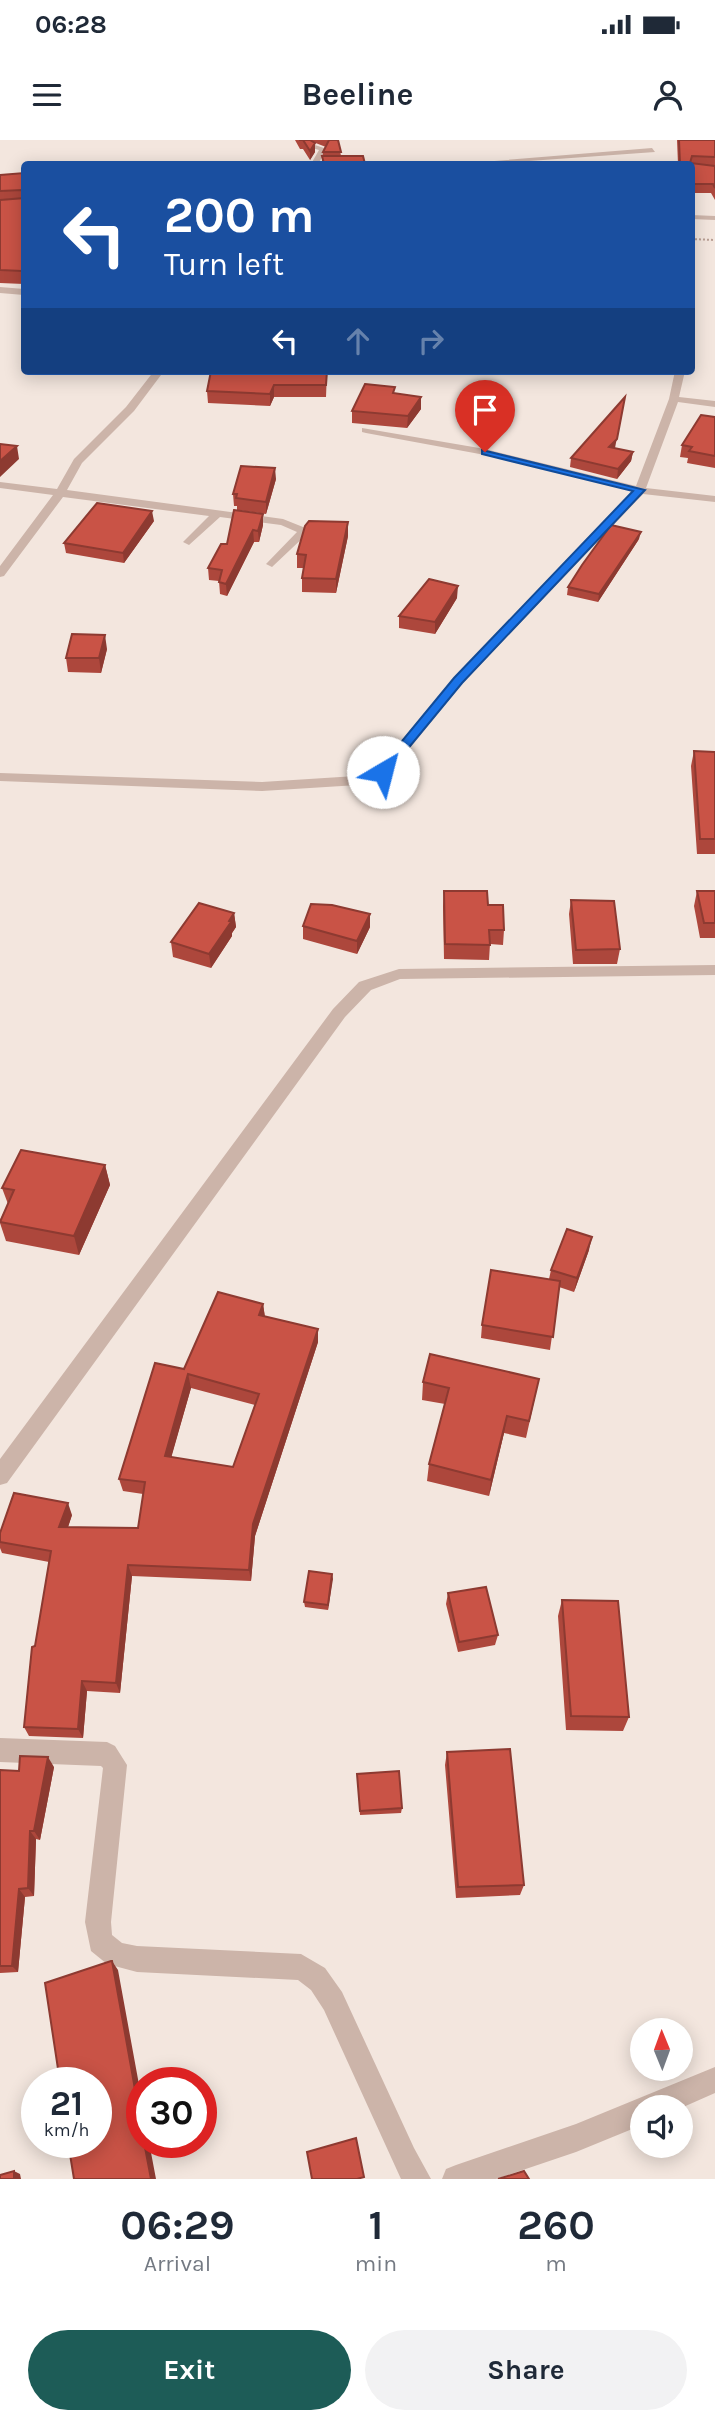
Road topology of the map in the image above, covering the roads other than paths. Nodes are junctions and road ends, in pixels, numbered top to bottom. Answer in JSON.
{"nodes":[{"id":1,"x":655,"y":140,"type":"edge"},
{"id":2,"x":315,"y":146,"type":"edge"},
{"id":3,"x":317,"y":161,"type":"edge"},
{"id":4,"x":519,"y":161,"type":"edge"},
{"id":5,"x":695,"y":217,"type":"edge"},
{"id":6,"x":715,"y":218,"type":"edge"},
{"id":7,"x":0,"y":290,"type":"edge"},
{"id":8,"x":21,"y":292,"type":"edge"},
{"id":9,"x":156,"y":375,"type":"edge"},
{"id":10,"x":679,"y":375,"type":"edge"},
{"id":11,"x":674,"y":399,"type":"junction"},
{"id":12,"x":715,"y":404,"type":"edge"},
{"id":13,"x":366,"y":430,"type":"dead end"},
{"id":14,"x":0,"y":485,"type":"edge"},
{"id":15,"x":640,"y":490,"type":"junction"},
{"id":16,"x":58,"y":494,"type":"junction"},
{"id":17,"x":715,"y":499,"type":"edge"},
{"id":18,"x":218,"y":513,"type":"junction"},
{"id":19,"x":189,"y":542,"type":"dead end"},
{"id":20,"x":272,"y":564,"type":"dead end"},
{"id":21,"x":0,"y":574,"type":"edge"},
{"id":22,"x":0,"y":777,"type":"edge"},
{"id":23,"x":715,"y":970,"type":"edge"},
{"id":24,"x":0,"y":1476,"type":"edge"},
{"id":25,"x":0,"y":1750,"type":"edge"},
{"id":26,"x":715,"y":2080,"type":"edge"},
{"id":27,"x":679,"y":2095,"type":"edge"},
{"id":28,"x":630,"y":2115,"type":"edge"},
{"id":29,"x":417,"y":2179,"type":"edge"},
{"id":30,"x":456,"y":2179,"type":"edge"}],
"edges":[{"from":1,"to":4,"type":"street"},
{"from":2,"to":3,"type":"street"},
{"from":5,"to":6,"type":"street"},
{"from":7,"to":8,"type":"street"},
{"from":9,"to":16,"type":"street"},
{"from":10,"to":11,"type":"street"},
{"from":11,"to":12,"type":"street"},
{"from":11,"to":15,"type":"street"},
{"from":13,"to":15,"type":"street"},
{"from":14,"to":16,"type":"street"},
{"from":15,"to":17,"type":"street"},
{"from":15,"to":22,"type":"street"},
{"from":16,"to":18,"type":"street"},
{"from":16,"to":21,"type":"street"},
{"from":18,"to":19,"type":"street"},
{"from":18,"to":20,"type":"street"},
{"from":23,"to":24,"type":"street"},
{"from":25,"to":29,"type":"street"},
{"from":26,"to":27,"type":"street"},
{"from":28,"to":30,"type":"street"}]}
